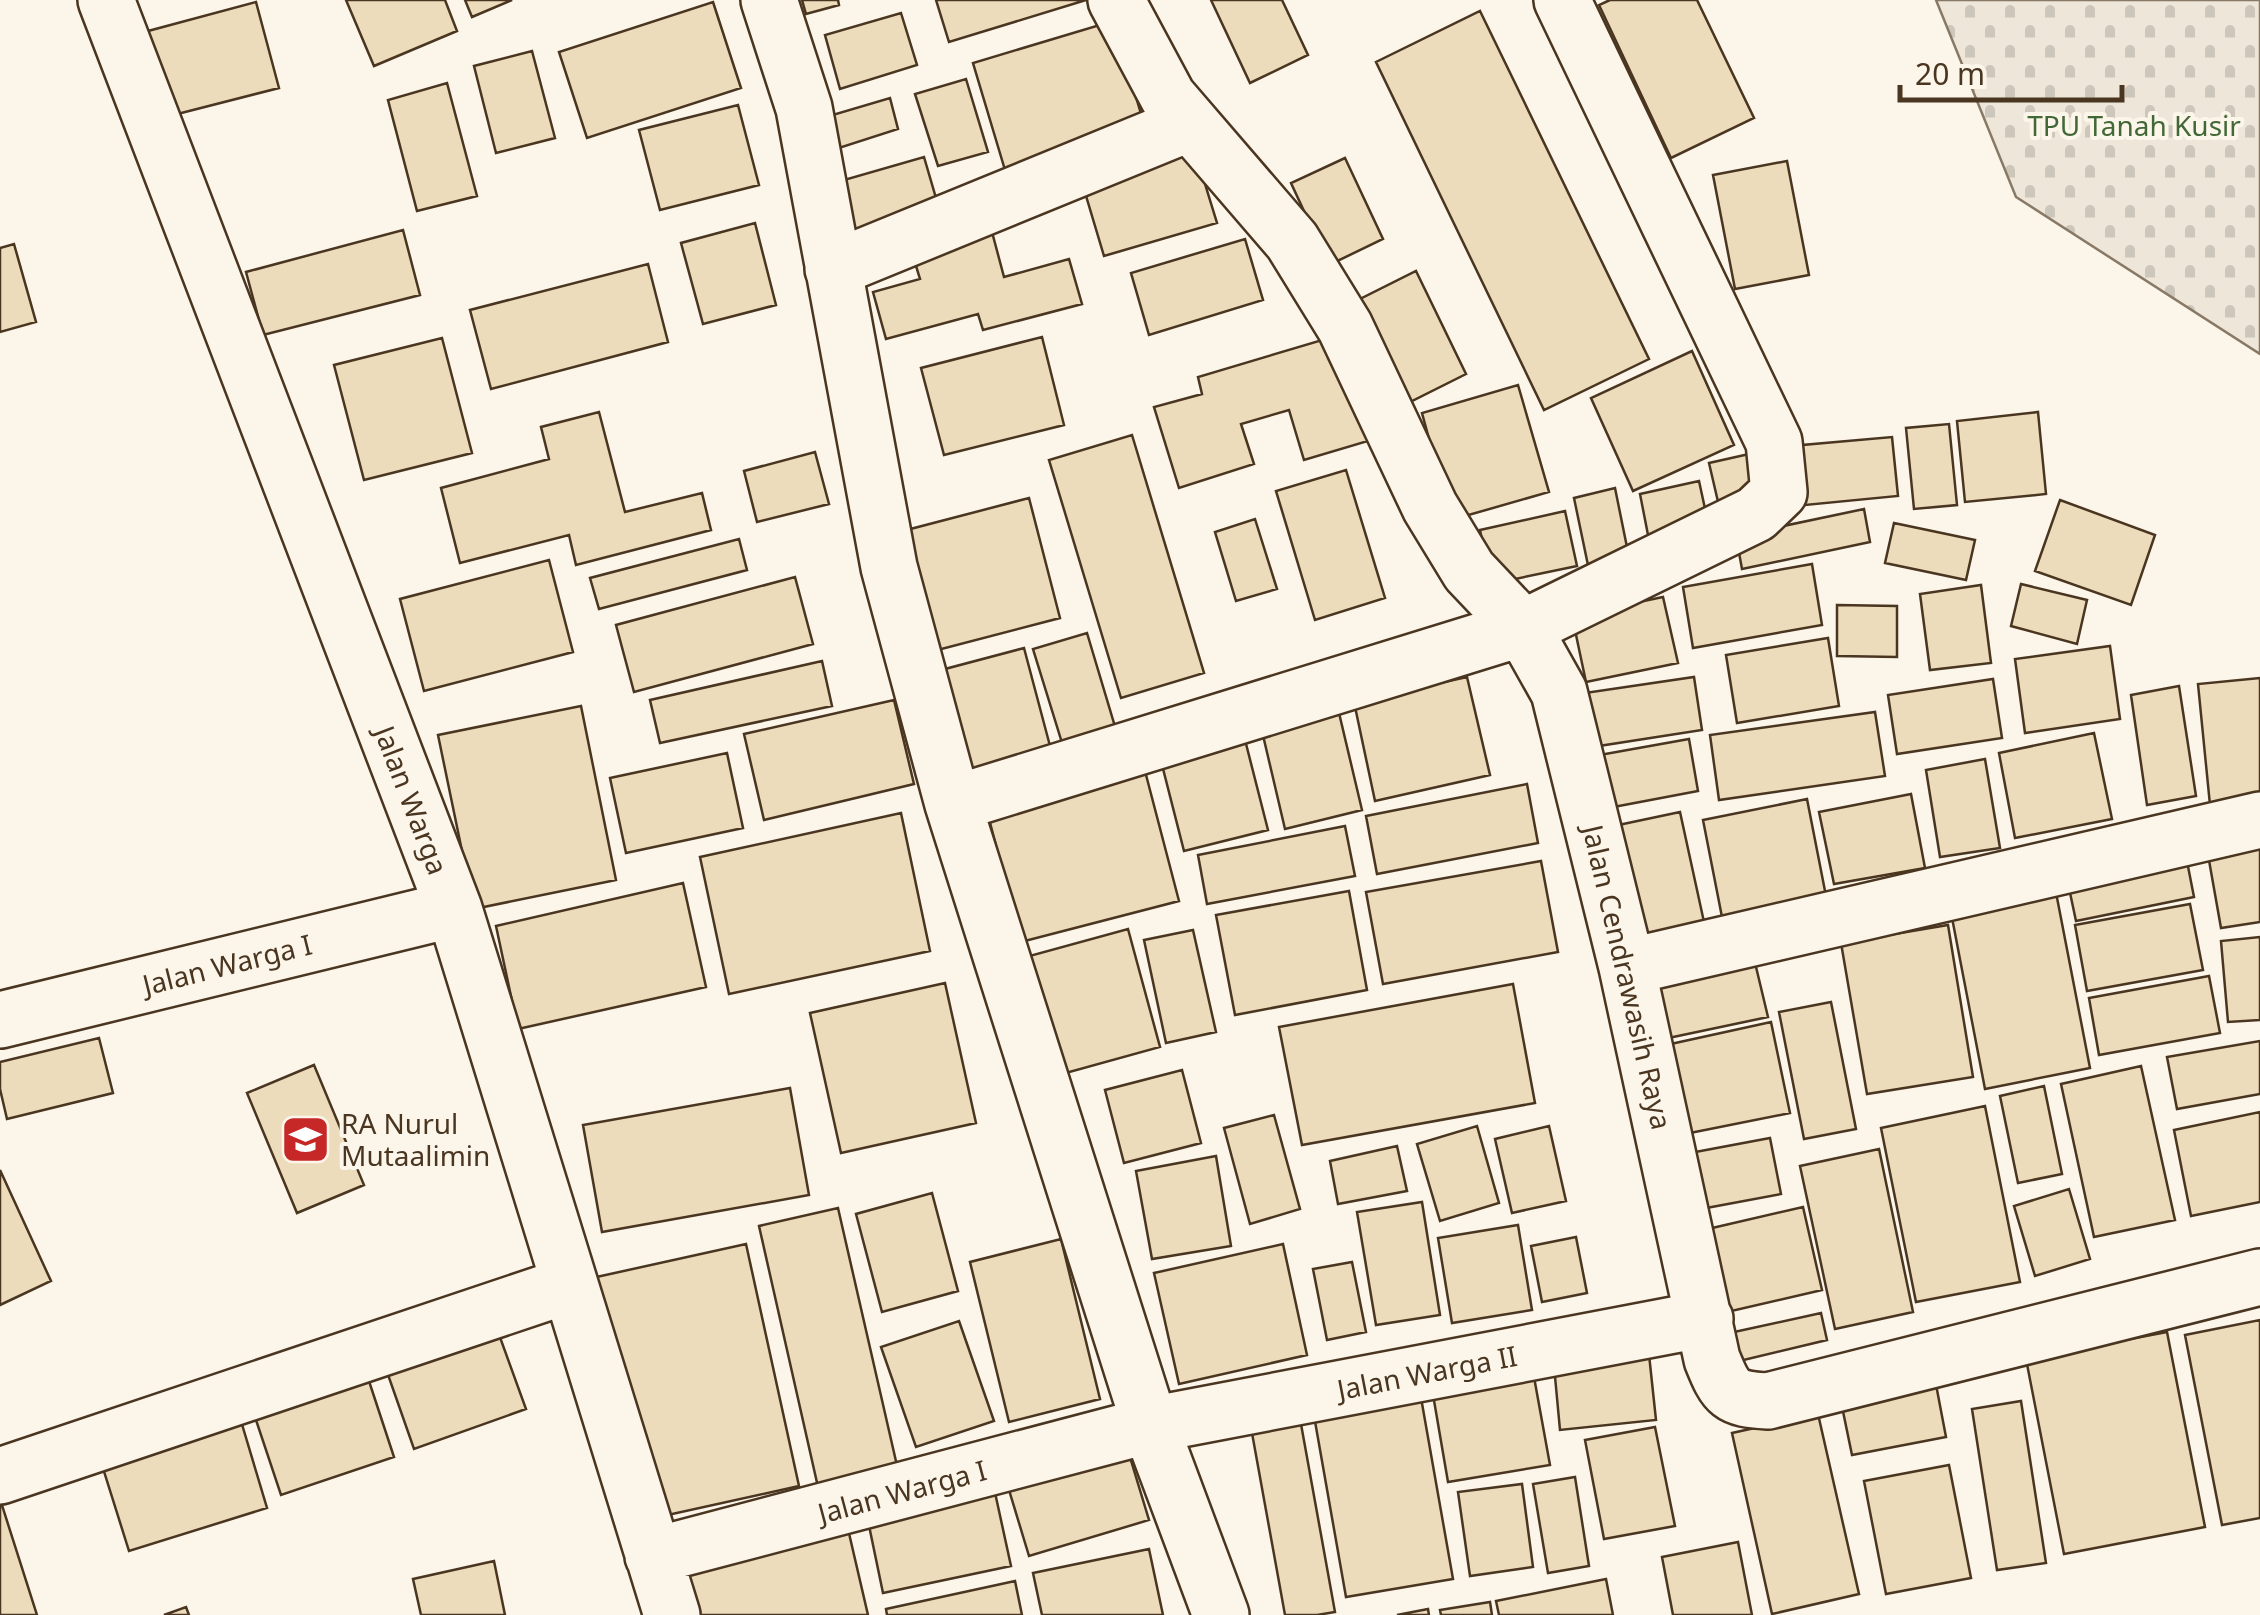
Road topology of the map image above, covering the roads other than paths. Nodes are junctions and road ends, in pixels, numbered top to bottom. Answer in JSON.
{"nodes":[{"id":1,"x":106,"y":0,"type":"edge"},
{"id":2,"x":769,"y":0,"type":"edge"},
{"id":3,"x":1116,"y":0,"type":"edge"},
{"id":4,"x":1562,"y":0,"type":"edge"},
{"id":5,"x":1190,"y":122,"type":"junction"},
{"id":6,"x":832,"y":268,"type":"junction"},
{"id":7,"x":1523,"y":628,"type":"junction"},
{"id":8,"x":953,"y":804,"type":"junction"},
{"id":9,"x":2260,"y":820,"type":"edge"},
{"id":10,"x":454,"y":909,"type":"junction"},
{"id":11,"x":1628,"y":967,"type":"junction"},
{"id":12,"x":0,"y":1020,"type":"edge"},
{"id":13,"x":2260,"y":1276,"type":"edge"},
{"id":14,"x":569,"y":1285,"type":"junction"},
{"id":15,"x":1705,"y":1319,"type":"junction"},
{"id":16,"x":1150,"y":1426,"type":"junction"},
{"id":17,"x":0,"y":1476,"type":"edge"},
{"id":18,"x":654,"y":1556,"type":"junction"},
{"id":19,"x":672,"y":1615,"type":"edge"},
{"id":20,"x":1222,"y":1615,"type":"edge"}],
"edges":[{"from":1,"to":10,"type":"street","name":"Jalan Warga"},
{"from":2,"to":6,"type":"street"},
{"from":3,"to":5,"type":"street","name":"Jalan Cendrawasih Raya"},
{"from":4,"to":7,"type":"street"},
{"from":5,"to":6,"type":"street"},
{"from":5,"to":7,"type":"street","name":"Jalan Cendrawasih Raya"},
{"from":6,"to":8,"type":"street"},
{"from":7,"to":8,"type":"street"},
{"from":7,"to":11,"type":"street","name":"Jalan Cendrawasih Raya"},
{"from":8,"to":16,"type":"street"},
{"from":9,"to":11,"type":"street"},
{"from":10,"to":12,"type":"street","name":"Jalan Warga I"},
{"from":10,"to":14,"type":"street","name":"Jalan Warga"},
{"from":11,"to":15,"type":"street","name":"Jalan Cendrawasih Raya"},
{"from":13,"to":15,"type":"street","name":"Jalan Cendrawasih Raya"},
{"from":14,"to":17,"type":"street"},
{"from":14,"to":18,"type":"street","name":"Jalan Warga"},
{"from":15,"to":16,"type":"street","name":"Jalan Warga II"},
{"from":16,"to":18,"type":"street","name":"Jalan Warga I"},
{"from":16,"to":20,"type":"street"},
{"from":18,"to":19,"type":"street","name":"Jalan Warga"}]}
